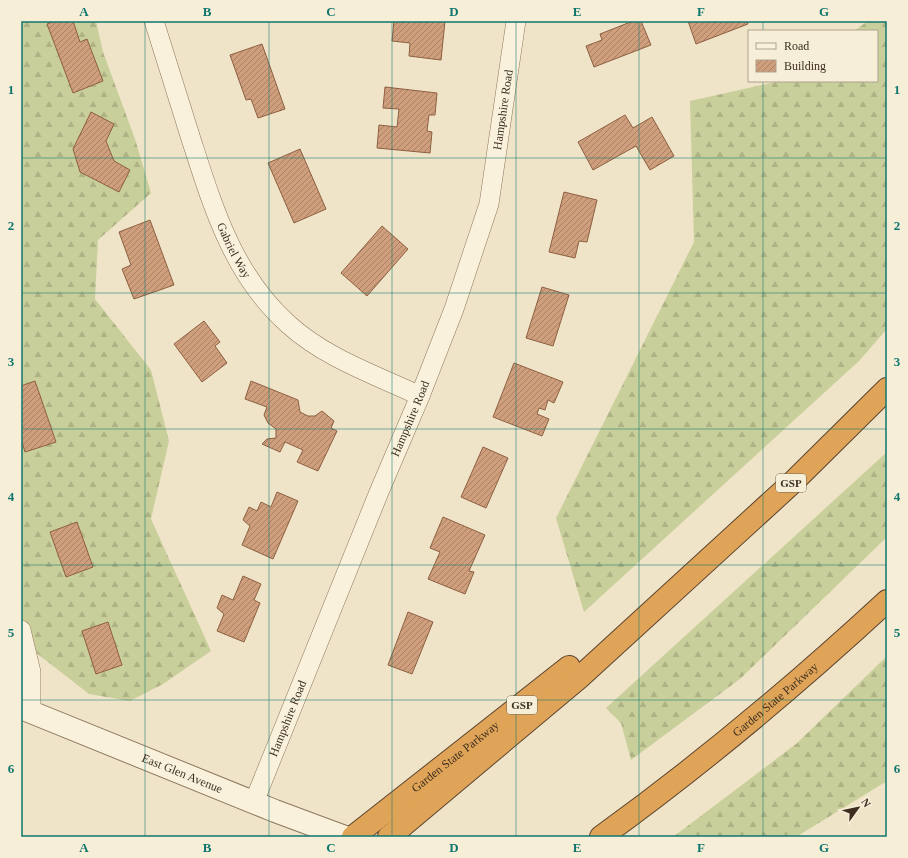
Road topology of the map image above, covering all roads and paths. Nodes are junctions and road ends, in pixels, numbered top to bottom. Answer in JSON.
{"nodes":[{"id":1,"x":154,"y":21,"type":"edge"},
{"id":2,"x":516,"y":21,"type":"edge"},
{"id":3,"x":887,"y":389,"type":"edge"},
{"id":4,"x":420,"y":396,"type":"junction"},
{"id":5,"x":691,"y":574,"type":"junction"},
{"id":6,"x":887,"y":601,"type":"edge"},
{"id":7,"x":21,"y":630,"type":"edge"},
{"id":8,"x":26,"y":710,"type":"edge"},
{"id":9,"x":254,"y":802,"type":"junction"},
{"id":10,"x":345,"y":837,"type":"edge"},
{"id":11,"x":353,"y":837,"type":"edge"},
{"id":12,"x":389,"y":837,"type":"edge"},
{"id":13,"x":601,"y":837,"type":"edge"}],
"edges":[{"from":1,"to":4,"type":"street","name":"Gabriel Way"},
{"from":2,"to":4,"type":"street","name":"Hampshire Road"},
{"from":3,"to":5,"type":"highway","name":"Garden State Parkway","number":"GSP"},
{"from":4,"to":9,"type":"street","name":"Hampshire Road"},
{"from":5,"to":11,"type":"highway","name":"Garden State Parkway","number":"GSP"},
{"from":5,"to":12,"type":"highway","name":"Garden State Parkway","number":"GSP"},
{"from":6,"to":13,"type":"highway","name":"Garden State Parkway"},
{"from":7,"to":8,"type":"street"},
{"from":8,"to":9,"type":"street","name":"East Glen Avenue"},
{"from":9,"to":10,"type":"street","name":"East Glen Avenue"}]}
